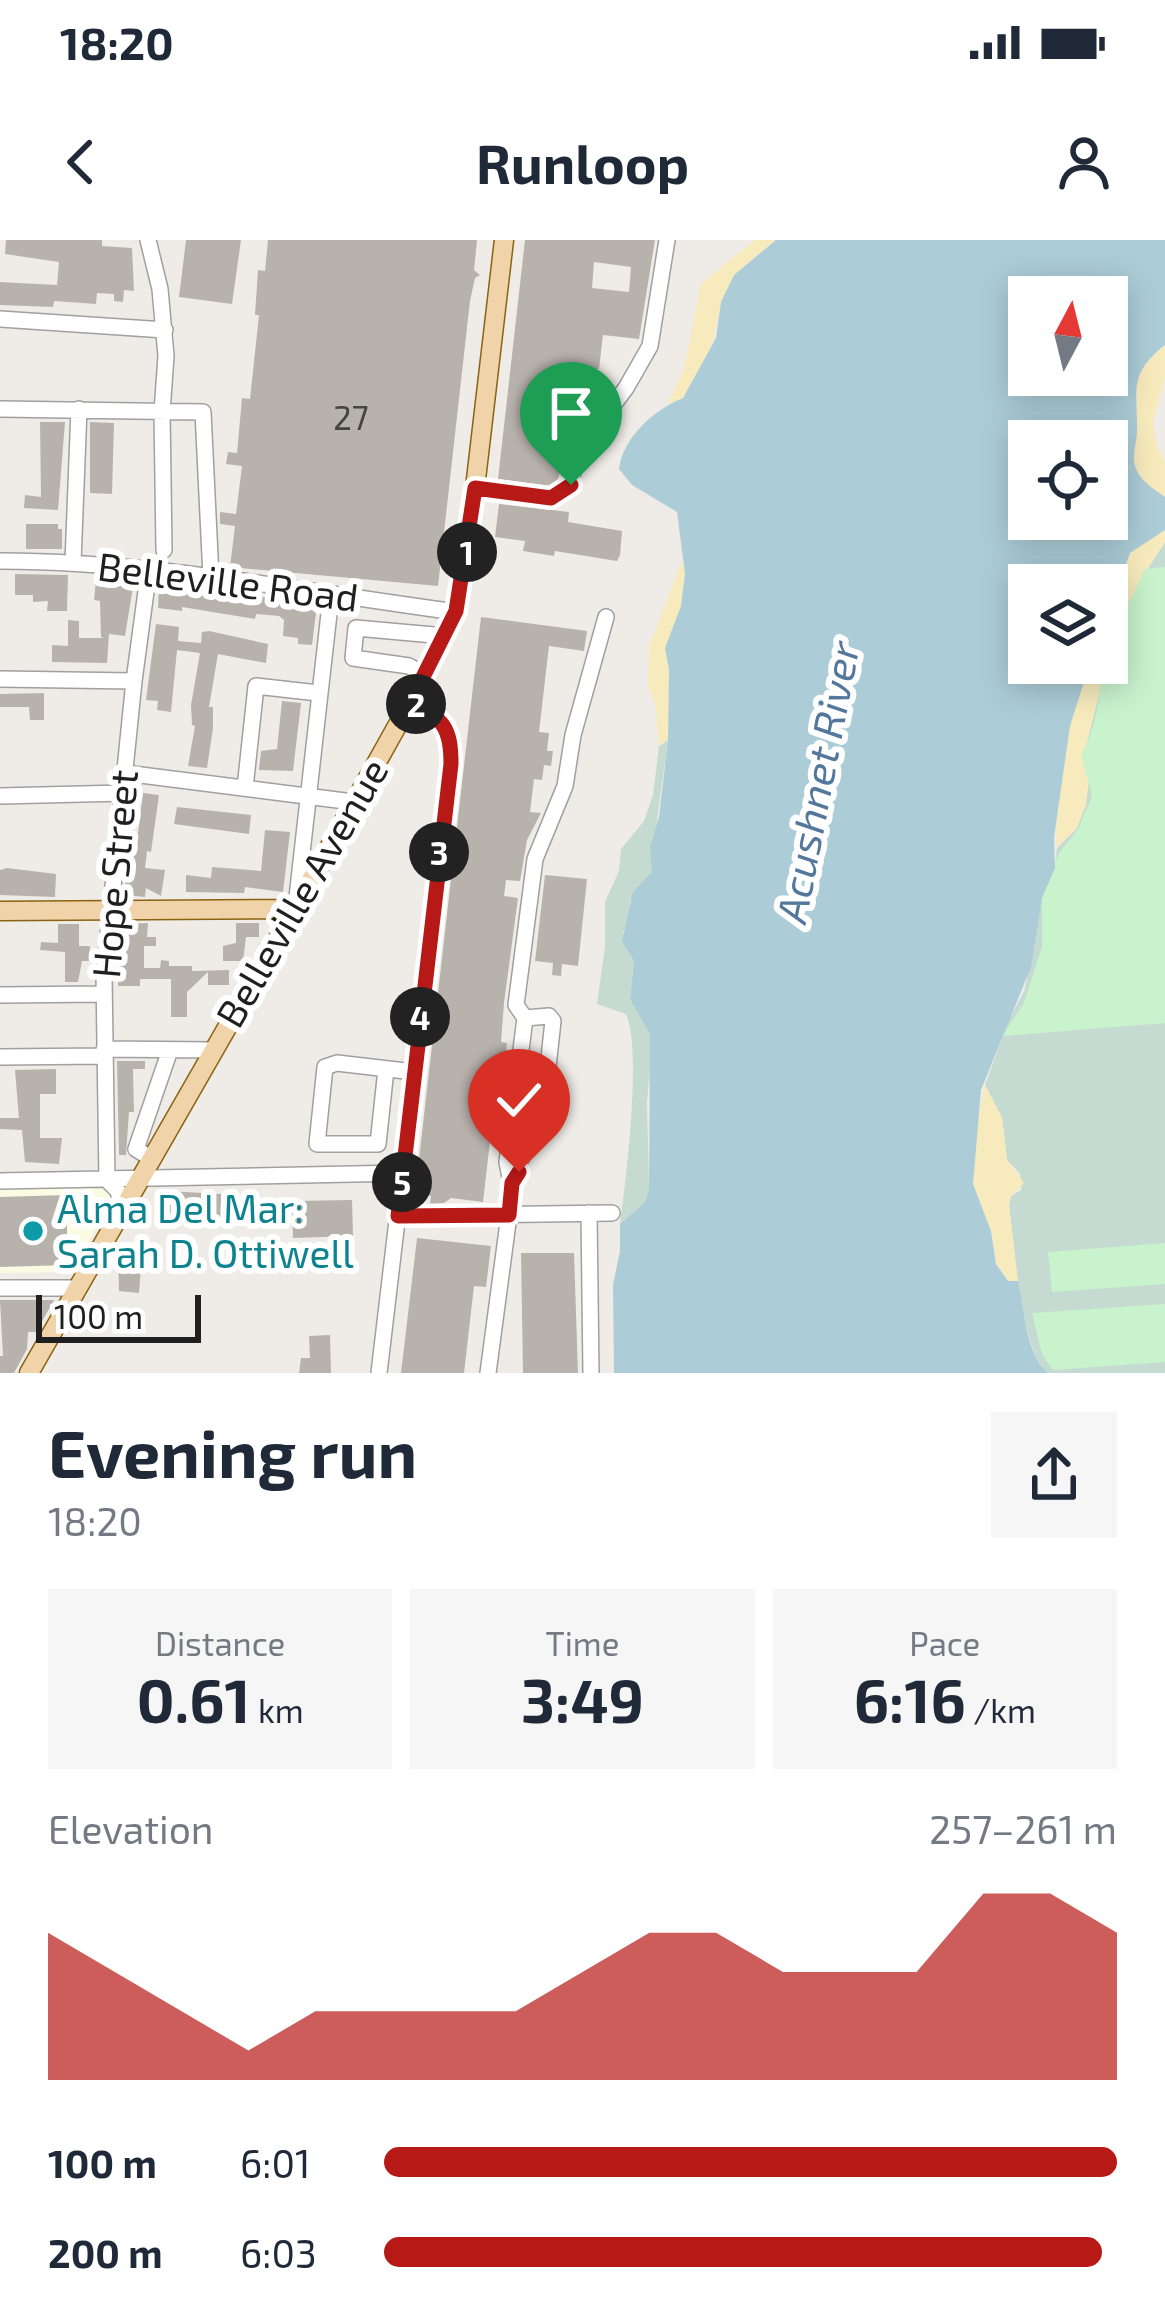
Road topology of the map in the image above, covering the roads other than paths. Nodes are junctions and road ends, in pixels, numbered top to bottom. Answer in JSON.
{"nodes":[{"id":1,"x":148,"y":240,"type":"edge"},
{"id":2,"x":504,"y":240,"type":"edge"},
{"id":3,"x":667,"y":240,"type":"edge"},
{"id":4,"x":0,"y":319,"type":"edge"},
{"id":5,"x":165,"y":330,"type":"junction"},
{"id":6,"x":0,"y":409,"type":"edge"},
{"id":7,"x":79,"y":409,"type":"junction"},
{"id":8,"x":162,"y":412,"type":"junction"},
{"id":9,"x":475,"y":488,"type":"junction"},
{"id":10,"x":164,"y":550,"type":"dead end"},
{"id":11,"x":0,"y":561,"type":"edge"},
{"id":12,"x":73,"y":562,"type":"junction"},
{"id":13,"x":149,"y":569,"type":"junction"},
{"id":14,"x":212,"y":577,"type":"junction"},
{"id":15,"x":331,"y":596,"type":"junction"},
{"id":16,"x":456,"y":611,"type":"junction"},
{"id":17,"x":606,"y":617,"type":"dead end"},
{"id":18,"x":445,"y":636,"type":"junction"},
{"id":19,"x":425,"y":675,"type":"junction"},
{"id":20,"x":0,"y":679,"type":"edge"},
{"id":21,"x":134,"y":681,"type":"junction"},
{"id":22,"x":318,"y":693,"type":"junction"},
{"id":23,"x":411,"y":701,"type":"junction"},
{"id":24,"x":124,"y":773,"type":"junction"},
{"id":25,"x":245,"y":788,"type":"junction"},
{"id":26,"x":123,"y":793,"type":"junction"},
{"id":27,"x":0,"y":796,"type":"edge"},
{"id":28,"x":308,"y":796,"type":"junction"},
{"id":29,"x":353,"y":802,"type":"junction"},
{"id":30,"x":296,"y":909,"type":"junction"},
{"id":31,"x":0,"y":911,"type":"edge"},
{"id":32,"x":111,"y":911,"type":"junction"},
{"id":33,"x":104,"y":994,"type":"junction"},
{"id":34,"x":0,"y":995,"type":"edge"},
{"id":35,"x":525,"y":1018,"type":"junction"},
{"id":36,"x":170,"y":1050,"type":"junction"},
{"id":37,"x":214,"y":1050,"type":"junction"},
{"id":38,"x":104,"y":1053,"type":"junction"},
{"id":39,"x":0,"y":1058,"type":"edge"},
{"id":40,"x":386,"y":1069,"type":"junction"},
{"id":41,"x":414,"y":1072,"type":"junction"},
{"id":42,"x":346,"y":1144,"type":"junction"},
{"id":43,"x":144,"y":1154,"type":"junction"},
{"id":44,"x":106,"y":1158,"type":"junction"},
{"id":45,"x":403,"y":1173,"type":"junction"},
{"id":46,"x":346,"y":1175,"type":"junction"},
{"id":47,"x":141,"y":1178,"type":"junction"},
{"id":48,"x":107,"y":1180,"type":"junction"},
{"id":49,"x":0,"y":1181,"type":"edge"},
{"id":50,"x":512,"y":1183,"type":"junction"},
{"id":51,"x":612,"y":1213,"type":"dead end"},
{"id":52,"x":589,"y":1214,"type":"junction"},
{"id":53,"x":509,"y":1215,"type":"junction"},
{"id":54,"x":118,"y":1216,"type":"junction"},
{"id":55,"x":398,"y":1216,"type":"junction"},
{"id":56,"x":0,"y":1288,"type":"edge"},
{"id":57,"x":79,"y":1288,"type":"junction"},
{"id":58,"x":29,"y":1373,"type":"edge"},
{"id":59,"x":379,"y":1373,"type":"edge"},
{"id":60,"x":488,"y":1373,"type":"edge"},
{"id":61,"x":591,"y":1373,"type":"edge"}],
"edges":[{"from":1,"to":5,"type":"street"},
{"from":2,"to":9,"type":"main road","name":"Belleville Avenue"},
{"from":3,"to":9,"type":"street"},
{"from":4,"to":5,"type":"street"},
{"from":5,"to":8,"type":"street"},
{"from":6,"to":7,"type":"street"},
{"from":7,"to":8,"type":"street"},
{"from":7,"to":12,"type":"street"},
{"from":8,"to":10,"type":"street"},
{"from":8,"to":14,"type":"street"},
{"from":9,"to":16,"type":"main road","name":"Belleville Avenue"},
{"from":11,"to":12,"type":"street","name":"Belleville Road"},
{"from":12,"to":13,"type":"street","name":"Belleville Road"},
{"from":13,"to":14,"type":"street","name":"Belleville Road"},
{"from":13,"to":21,"type":"street","name":"Hope Street"},
{"from":14,"to":15,"type":"street","name":"Belleville Road"},
{"from":15,"to":16,"type":"street","name":"Belleville Road"},
{"from":15,"to":22,"type":"street"},
{"from":16,"to":18,"type":"main road","name":"Belleville Avenue"},
{"from":17,"to":35,"type":"street"},
{"from":18,"to":19,"type":"main road","name":"Belleville Avenue"},
{"from":18,"to":19,"type":"street"},
{"from":19,"to":23,"type":"main road","name":"Belleville Avenue"},
{"from":20,"to":21,"type":"street"},
{"from":21,"to":24,"type":"street","name":"Hope Street"},
{"from":22,"to":25,"type":"street"},
{"from":22,"to":28,"type":"street"},
{"from":23,"to":29,"type":"main road","name":"Belleville Avenue"},
{"from":23,"to":41,"type":"street"},
{"from":24,"to":25,"type":"street"},
{"from":24,"to":26,"type":"street","name":"Hope Street"},
{"from":25,"to":28,"type":"street"},
{"from":26,"to":27,"type":"street"},
{"from":26,"to":32,"type":"street","name":"Hope Street"},
{"from":28,"to":29,"type":"street"},
{"from":28,"to":30,"type":"street"},
{"from":29,"to":30,"type":"main road","name":"Belleville Avenue"},
{"from":30,"to":32,"type":"main road"},
{"from":30,"to":37,"type":"main road","name":"Belleville Avenue"},
{"from":31,"to":32,"type":"main road"},
{"from":32,"to":33,"type":"street","name":"Hope Street"},
{"from":33,"to":34,"type":"street"},
{"from":33,"to":38,"type":"street","name":"Hope Street"},
{"from":35,"to":50,"type":"street"},
{"from":35,"to":50,"type":"street"},
{"from":36,"to":37,"type":"street"},
{"from":36,"to":38,"type":"street"},
{"from":36,"to":43,"type":"street"},
{"from":37,"to":43,"type":"main road","name":"Belleville Avenue"},
{"from":38,"to":39,"type":"street"},
{"from":38,"to":44,"type":"street","name":"Hope Street"},
{"from":40,"to":41,"type":"street"},
{"from":40,"to":42,"type":"street"},
{"from":40,"to":42,"type":"street"},
{"from":41,"to":45,"type":"street"},
{"from":42,"to":46,"type":"street"},
{"from":43,"to":44,"type":"street"},
{"from":43,"to":47,"type":"main road","name":"Belleville Avenue"},
{"from":44,"to":48,"type":"street","name":"Hope Street"},
{"from":45,"to":46,"type":"street"},
{"from":45,"to":55,"type":"street"},
{"from":46,"to":47,"type":"street"},
{"from":47,"to":48,"type":"street"},
{"from":47,"to":54,"type":"main road","name":"Belleville Avenue"},
{"from":48,"to":49,"type":"street"},
{"from":48,"to":54,"type":"street","name":"Hope Street"},
{"from":50,"to":53,"type":"street"},
{"from":51,"to":52,"type":"street"},
{"from":52,"to":53,"type":"street"},
{"from":52,"to":61,"type":"street"},
{"from":53,"to":55,"type":"street"},
{"from":53,"to":60,"type":"street"},
{"from":54,"to":57,"type":"main road","name":"Belleville Avenue"},
{"from":55,"to":59,"type":"street"},
{"from":56,"to":57,"type":"street"},
{"from":57,"to":58,"type":"main road","name":"Belleville Avenue"}]}
